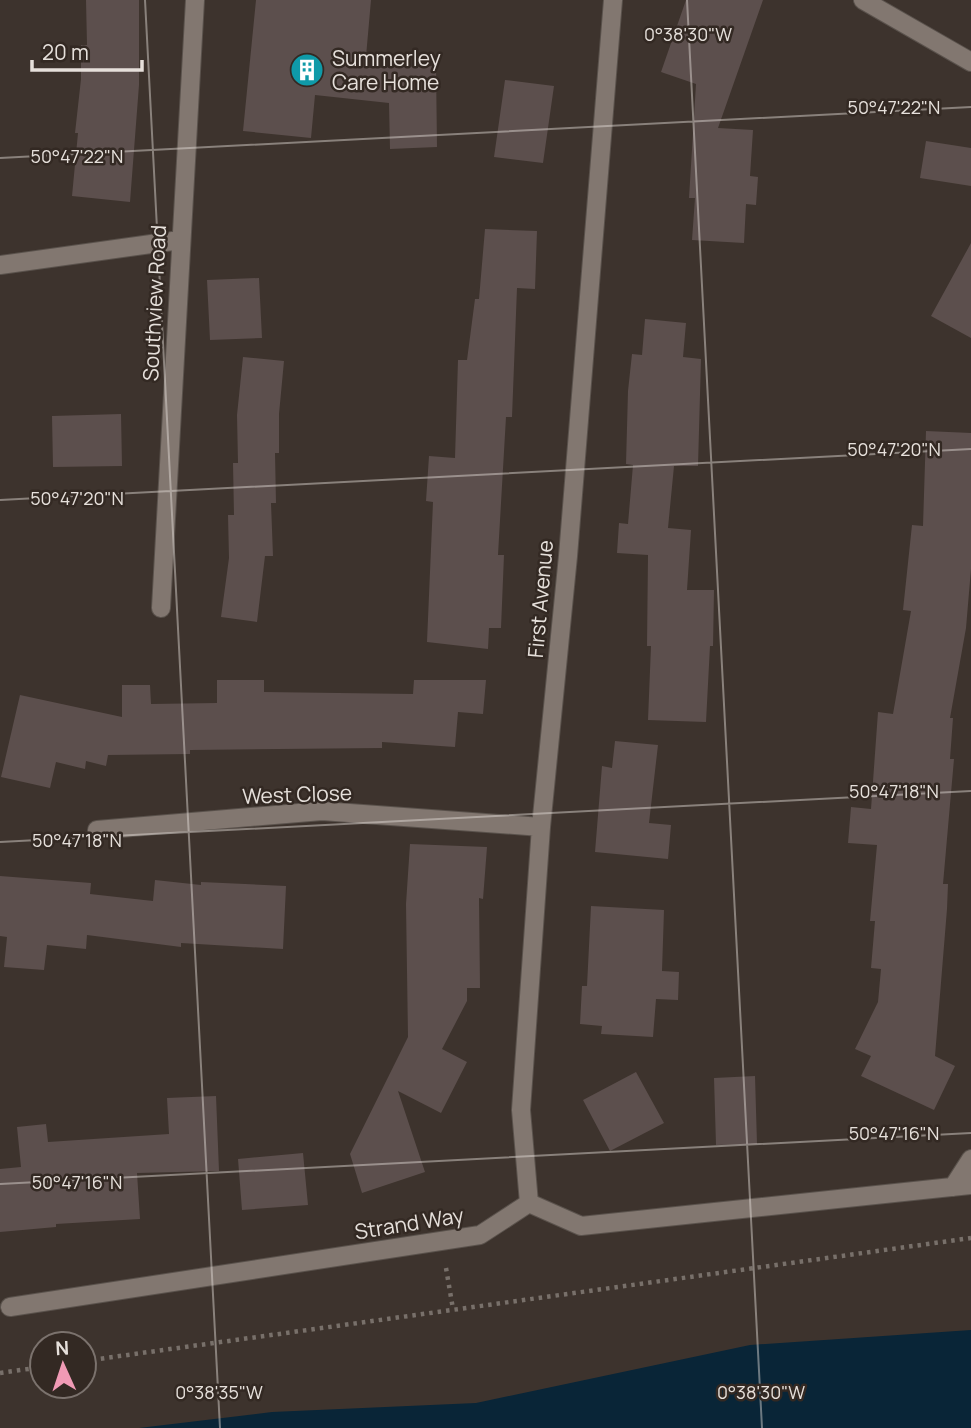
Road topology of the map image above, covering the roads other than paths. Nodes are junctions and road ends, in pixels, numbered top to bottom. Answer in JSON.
{"nodes":[{"id":1,"x":195,"y":0,"type":"edge"},
{"id":2,"x":613,"y":0,"type":"edge"},
{"id":3,"x":863,"y":0,"type":"edge"},
{"id":4,"x":971,"y":62,"type":"edge"},
{"id":5,"x":180,"y":240,"type":"junction"},
{"id":6,"x":0,"y":265,"type":"edge"},
{"id":7,"x":161,"y":608,"type":"dead end"},
{"id":8,"x":541,"y":827,"type":"junction"},
{"id":9,"x":97,"y":830,"type":"dead end"},
{"id":10,"x":971,"y":1159,"type":"edge"},
{"id":11,"x":962,"y":1186,"type":"edge"},
{"id":12,"x":528,"y":1203,"type":"junction"},
{"id":13,"x":10,"y":1307,"type":"dead end"}],
"edges":[{"from":1,"to":5,"type":"street","name":"Southview Road"},
{"from":2,"to":8,"type":"street","name":"First Avenue"},
{"from":3,"to":4,"type":"street"},
{"from":5,"to":6,"type":"street"},
{"from":5,"to":7,"type":"street","name":"Southview Road"},
{"from":8,"to":9,"type":"street","name":"West Close"},
{"from":8,"to":12,"type":"street","name":"First Avenue"},
{"from":10,"to":11,"type":"street"},
{"from":11,"to":12,"type":"street"},
{"from":12,"to":13,"type":"street","name":"Strand Way"}]}
